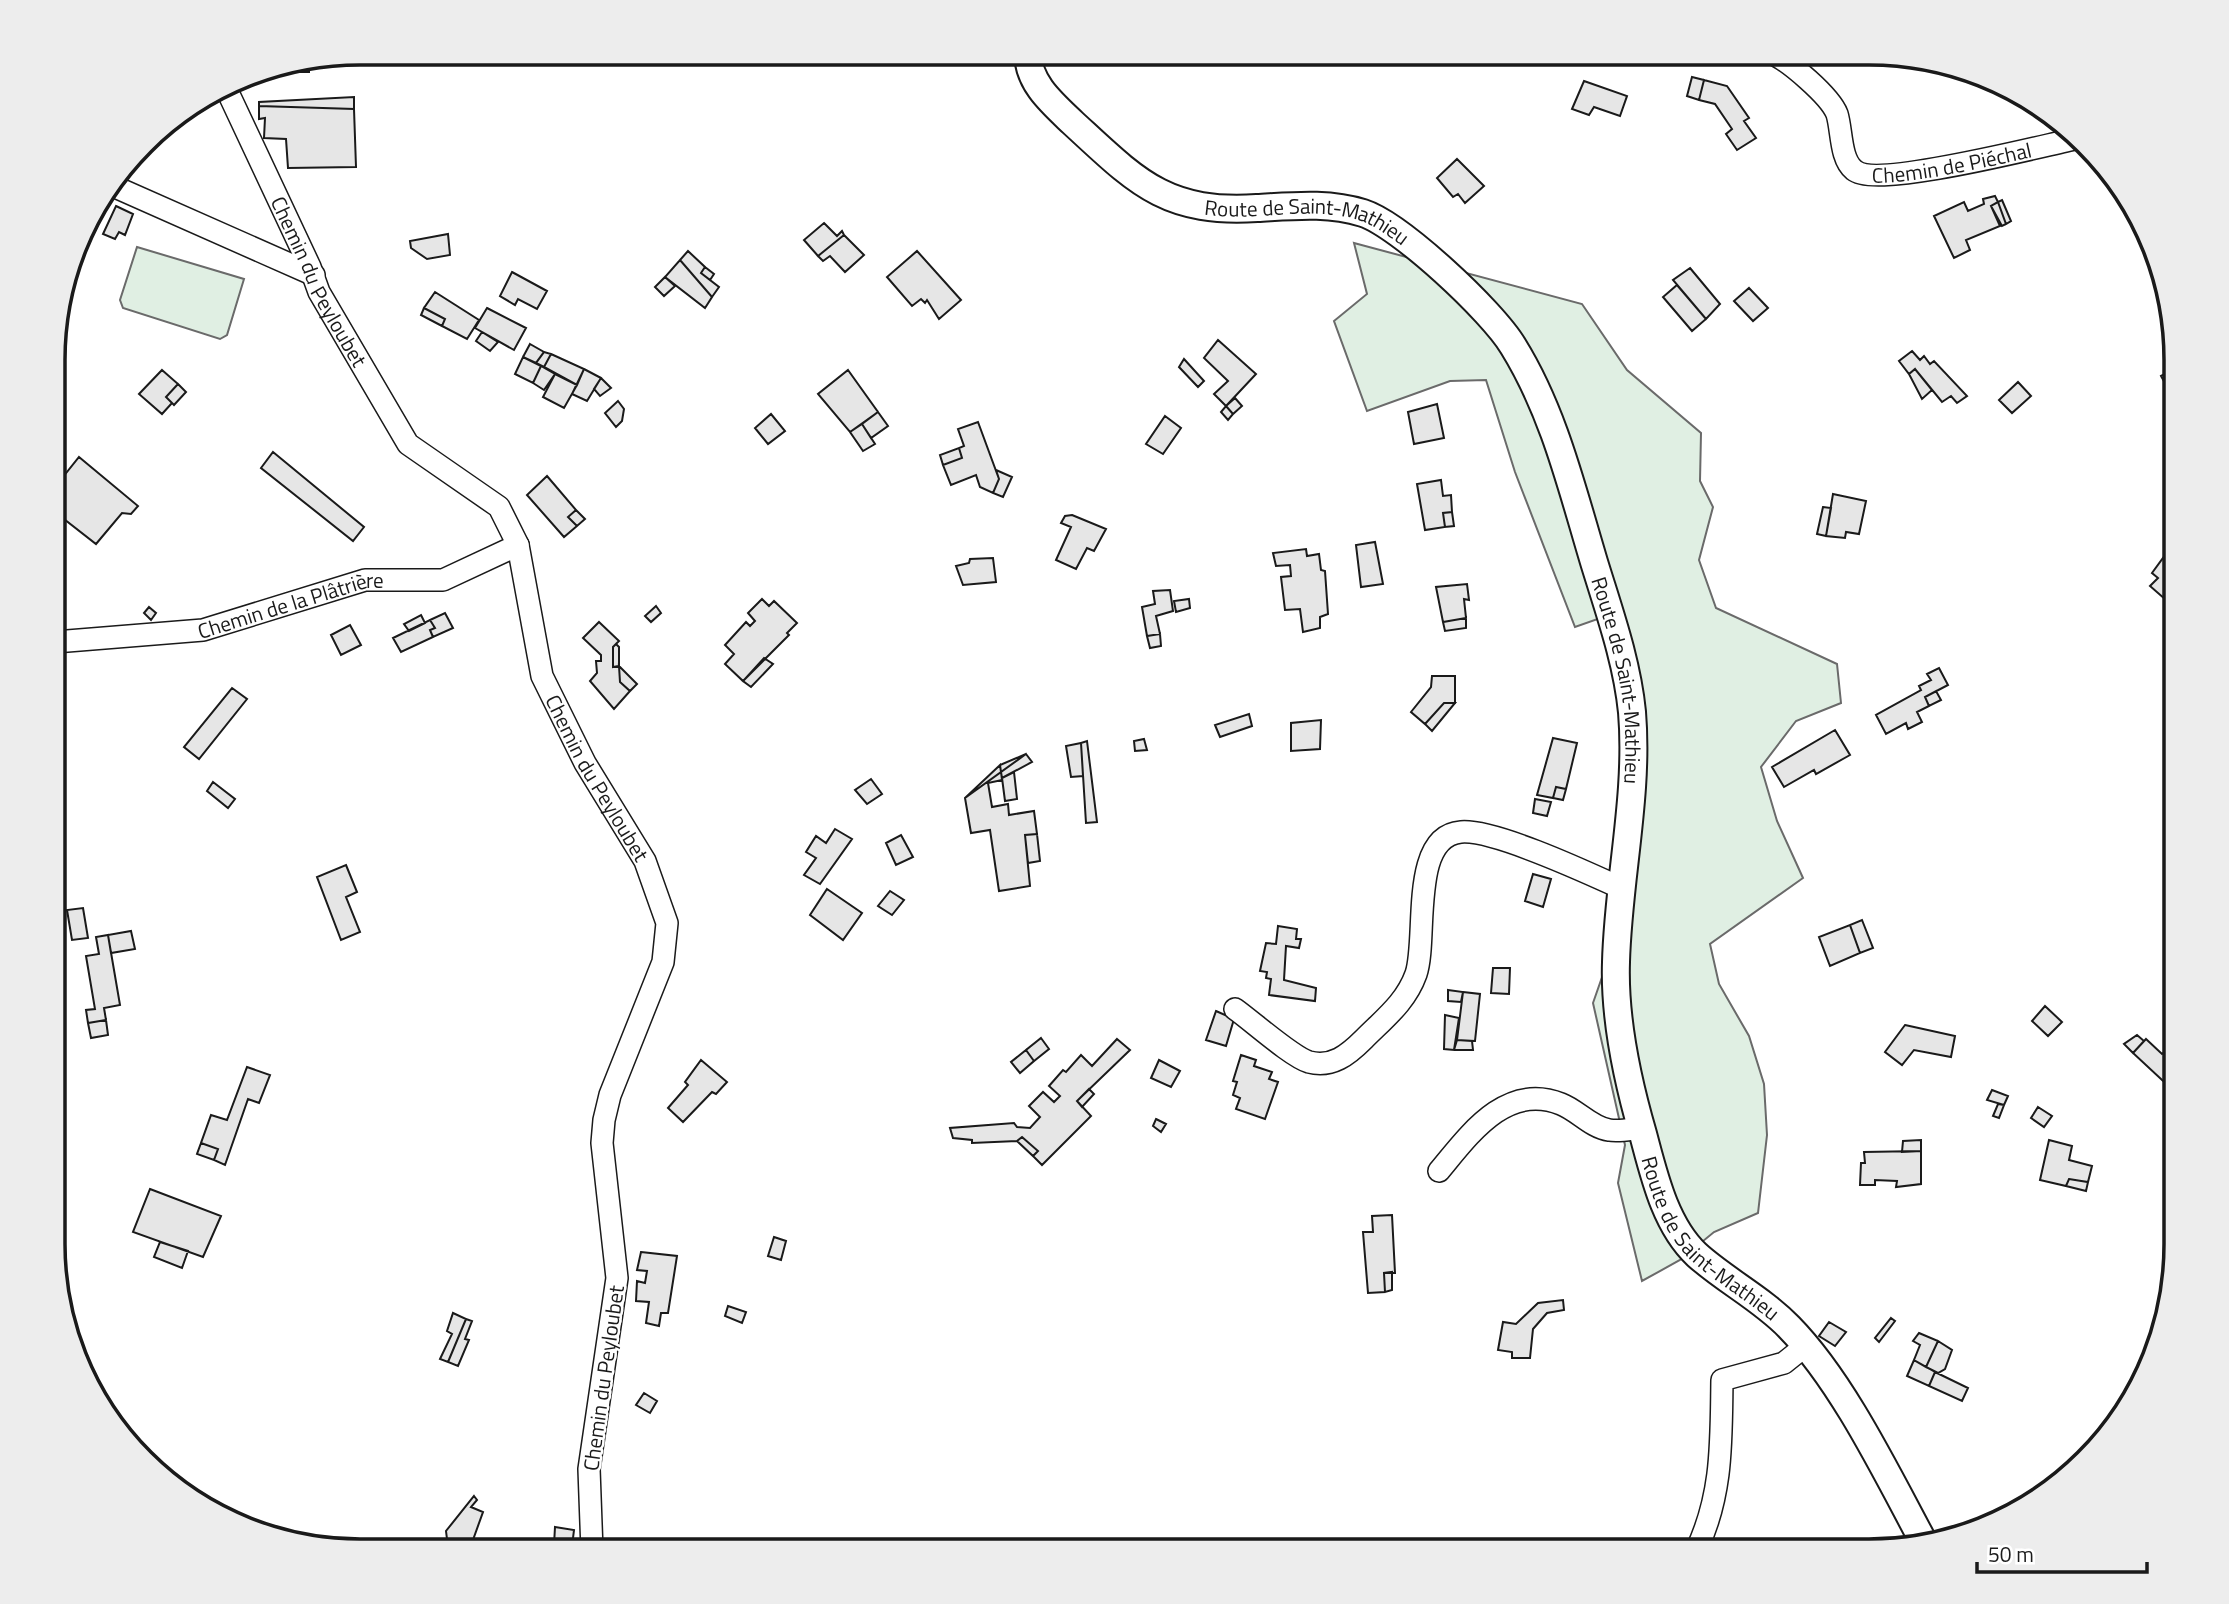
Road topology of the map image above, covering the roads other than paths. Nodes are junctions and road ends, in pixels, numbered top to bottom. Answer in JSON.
{"nodes":[{"id":1,"x":1030,"y":65,"type":"edge"},
{"id":2,"x":1786,"y":65,"type":"edge"},
{"id":3,"x":229,"y":95,"type":"edge"},
{"id":4,"x":2067,"y":141,"type":"edge"},
{"id":5,"x":119,"y":189,"type":"edge"},
{"id":6,"x":314,"y":275,"type":"junction"},
{"id":7,"x":518,"y":545,"type":"junction"},
{"id":8,"x":65,"y":641,"type":"edge"},
{"id":9,"x":1621,"y":888,"type":"junction"},
{"id":10,"x":1235,"y":1009,"type":"dead end"},
{"id":11,"x":1641,"y":1128,"type":"junction"},
{"id":12,"x":1438,"y":1171,"type":"dead end"},
{"id":13,"x":1804,"y":1347,"type":"junction"},
{"id":14,"x":1920,"y":1535,"type":"edge"},
{"id":15,"x":592,"y":1539,"type":"edge"},
{"id":16,"x":1702,"y":1539,"type":"edge"}],
"edges":[{"from":1,"to":9,"type":"street","name":"Route de Saint-Mathieu"},
{"from":2,"to":4,"type":"street","name":"Chemin de Piéchal"},
{"from":3,"to":6,"type":"street","name":"Chemin du Peyloubet"},
{"from":5,"to":6,"type":"street"},
{"from":6,"to":7,"type":"street","name":"Chemin du Peyloubet"},
{"from":7,"to":8,"type":"street","name":"Chemin de la Plâtrière"},
{"from":7,"to":15,"type":"street","name":"Chemin du Peyloubet"},
{"from":9,"to":10,"type":"street"},
{"from":9,"to":11,"type":"street","name":"Route de Saint-Mathieu"},
{"from":11,"to":12,"type":"street"},
{"from":11,"to":13,"type":"street","name":"Route de Saint-Mathieu"},
{"from":13,"to":14,"type":"street","name":"Route de Saint-Mathieu"},
{"from":13,"to":16,"type":"street"}]}
